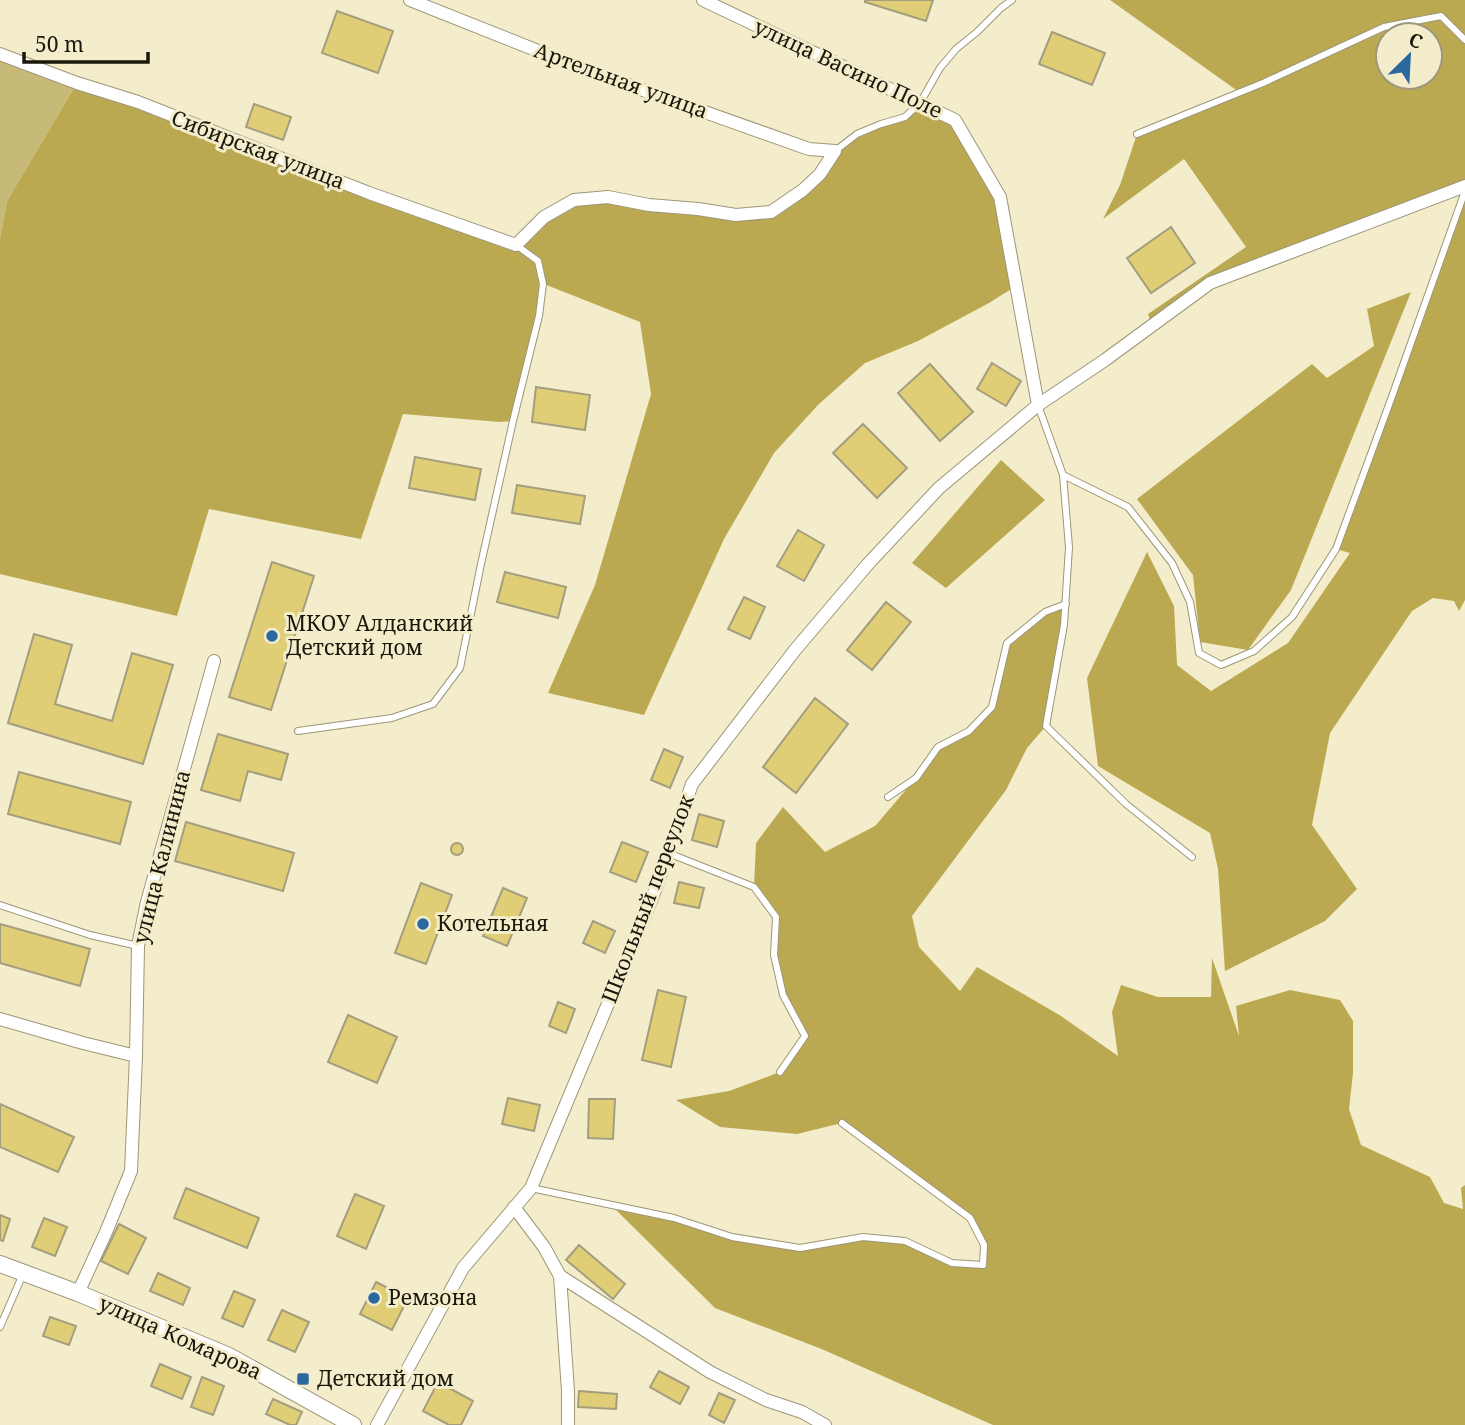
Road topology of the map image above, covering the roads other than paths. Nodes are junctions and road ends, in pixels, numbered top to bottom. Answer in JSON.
{"nodes":[{"id":1,"x":410,"y":0,"type":"edge"},
{"id":2,"x":703,"y":0,"type":"edge"},
{"id":3,"x":1012,"y":0,"type":"edge"},
{"id":4,"x":1465,"y":40,"type":"edge"},
{"id":5,"x":0,"y":54,"type":"edge"},
{"id":6,"x":920,"y":103,"type":"junction"},
{"id":7,"x":1137,"y":134,"type":"dead end"},
{"id":8,"x":835,"y":151,"type":"junction"},
{"id":9,"x":1465,"y":189,"type":"edge"},
{"id":10,"x":516,"y":245,"type":"junction"},
{"id":11,"x":1038,"y":405,"type":"junction"},
{"id":12,"x":1063,"y":475,"type":"junction"},
{"id":13,"x":1066,"y":604,"type":"junction"},
{"id":14,"x":214,"y":661,"type":"dead end"},
{"id":15,"x":298,"y":731,"type":"dead end"},
{"id":16,"x":888,"y":797,"type":"dead end"},
{"id":17,"x":668,"y":853,"type":"junction"},
{"id":18,"x":1192,"y":856,"type":"dead end"},
{"id":19,"x":0,"y":905,"type":"edge"},
{"id":20,"x":138,"y":946,"type":"junction"},
{"id":21,"x":0,"y":1019,"type":"edge"},
{"id":22,"x":136,"y":1056,"type":"junction"},
{"id":23,"x":780,"y":1072,"type":"dead end"},
{"id":24,"x":842,"y":1123,"type":"dead end"},
{"id":25,"x":530,"y":1188,"type":"junction"},
{"id":26,"x":514,"y":1207,"type":"junction"},
{"id":27,"x":0,"y":1264,"type":"edge"},
{"id":28,"x":23,"y":1273,"type":"junction"},
{"id":29,"x":560,"y":1276,"type":"junction"},
{"id":30,"x":78,"y":1293,"type":"junction"},
{"id":31,"x":0,"y":1327,"type":"edge"},
{"id":32,"x":353,"y":1425,"type":"edge"},
{"id":33,"x":377,"y":1425,"type":"edge"},
{"id":34,"x":568,"y":1425,"type":"edge"},
{"id":35,"x":825,"y":1425,"type":"edge"}],
"edges":[{"from":1,"to":8,"type":"street","name":"Артельная улица"},
{"from":2,"to":6,"type":"street","name":"улица Васино Поле"},
{"from":3,"to":6,"type":"lane"},
{"from":4,"to":7,"type":"lane"},
{"from":5,"to":10,"type":"street","name":"Сибирская улица"},
{"from":6,"to":8,"type":"lane"},
{"from":6,"to":11,"type":"street","name":"улица Васино Поле"},
{"from":8,"to":10,"type":"street"},
{"from":9,"to":11,"type":"street","name":"Школьный переулок"},
{"from":9,"to":12,"type":"lane"},
{"from":10,"to":15,"type":"lane"},
{"from":11,"to":12,"type":"lane"},
{"from":11,"to":17,"type":"street","name":"Школьный переулок"},
{"from":12,"to":13,"type":"lane"},
{"from":13,"to":16,"type":"lane"},
{"from":13,"to":18,"type":"lane"},
{"from":14,"to":20,"type":"street","name":"улица Калинина"},
{"from":17,"to":23,"type":"lane"},
{"from":17,"to":25,"type":"street","name":"Школьный переулок"},
{"from":19,"to":20,"type":"lane"},
{"from":20,"to":22,"type":"street","name":"улица Калинина"},
{"from":21,"to":22,"type":"street"},
{"from":22,"to":30,"type":"street","name":"улица Калинина"},
{"from":24,"to":25,"type":"lane"},
{"from":25,"to":26,"type":"street","name":"Школьный переулок"},
{"from":26,"to":29,"type":"street"},
{"from":26,"to":33,"type":"street","name":"Школьный переулок"},
{"from":27,"to":28,"type":"street","name":"улица Комарова"},
{"from":28,"to":30,"type":"street","name":"улица Комарова"},
{"from":28,"to":31,"type":"lane"},
{"from":29,"to":34,"type":"street"},
{"from":29,"to":35,"type":"street"},
{"from":30,"to":32,"type":"street","name":"улица Комарова"}]}
